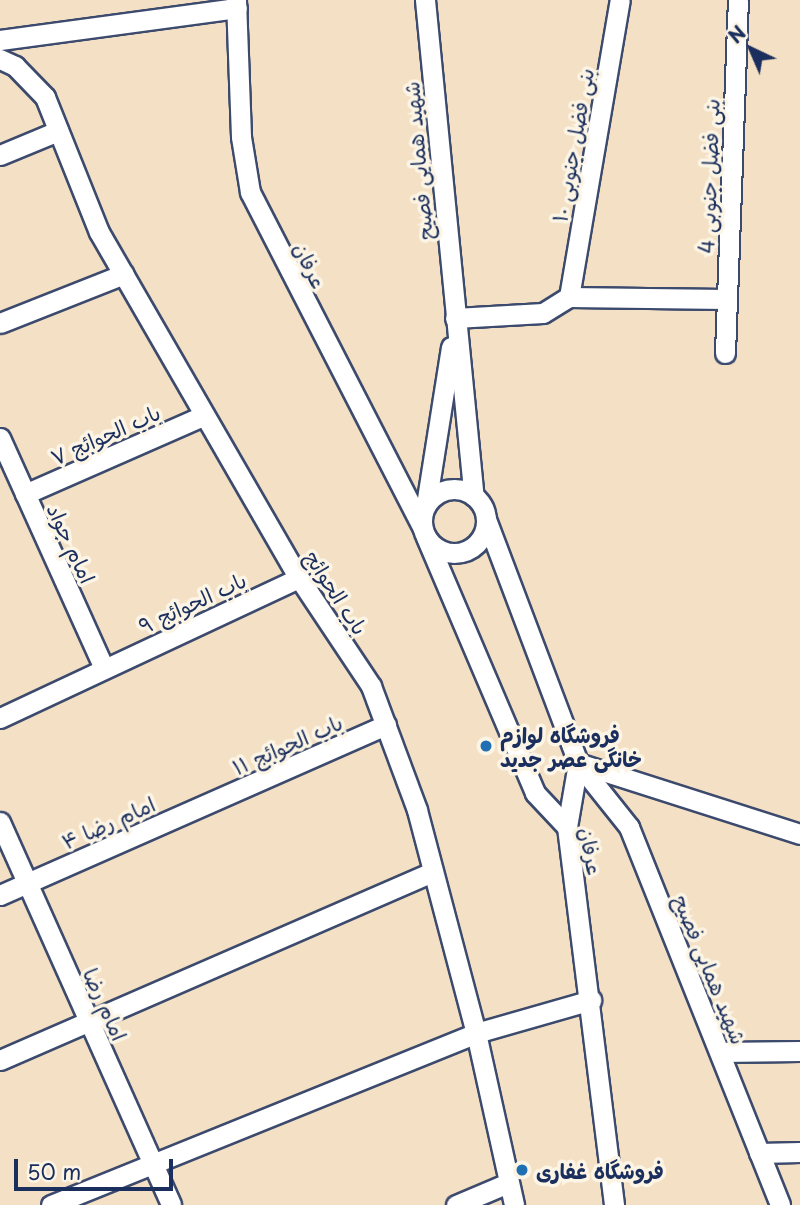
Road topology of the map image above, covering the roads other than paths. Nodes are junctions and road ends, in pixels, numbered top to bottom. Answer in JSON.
{"nodes":[{"id":1,"x":425,"y":0,"type":"edge"},
{"id":2,"x":620,"y":0,"type":"edge"},
{"id":3,"x":738,"y":0,"type":"edge"},
{"id":4,"x":237,"y":4,"type":"edge"},
{"id":5,"x":0,"y":40,"type":"edge"},
{"id":6,"x":0,"y":59,"type":"edge"},
{"id":7,"x":58,"y":131,"type":"junction"},
{"id":8,"x":0,"y":155,"type":"edge"},
{"id":9,"x":124,"y":274,"type":"junction"},
{"id":10,"x":569,"y":297,"type":"junction"},
{"id":11,"x":726,"y":299,"type":"junction"},
{"id":12,"x":455,"y":318,"type":"junction"},
{"id":13,"x":0,"y":323,"type":"edge"},
{"id":14,"x":725,"y":353,"type":"dead end"},
{"id":15,"x":203,"y":416,"type":"junction"},
{"id":16,"x":0,"y":438,"type":"edge"},
{"id":17,"x":25,"y":494,"type":"junction"},
{"id":18,"x":474,"y":496,"type":"junction"},
{"id":19,"x":426,"y":505,"type":"junction"},
{"id":20,"x":486,"y":519,"type":"junction"},
{"id":21,"x":424,"y":532,"type":"junction"},
{"id":22,"x":299,"y":578,"type":"junction"},
{"id":23,"x":104,"y":668,"type":"junction"},
{"id":24,"x":0,"y":718,"type":"edge"},
{"id":25,"x":386,"y":725,"type":"junction"},
{"id":26,"x":578,"y":763,"type":"junction"},
{"id":27,"x":207,"y":804,"type":"joint"},
{"id":28,"x":0,"y":822,"type":"edge"},
{"id":29,"x":568,"y":827,"type":"junction"},
{"id":30,"x":800,"y":834,"type":"edge"},
{"id":31,"x":433,"y":872,"type":"junction"},
{"id":32,"x":27,"y":883,"type":"junction"},
{"id":33,"x":0,"y":895,"type":"edge"},
{"id":34,"x":591,"y":1000,"type":"junction"},
{"id":35,"x":89,"y":1021,"type":"junction"},
{"id":36,"x":476,"y":1033,"type":"junction"},
{"id":37,"x":800,"y":1051,"type":"edge"},
{"id":38,"x":720,"y":1052,"type":"junction"},
{"id":39,"x":0,"y":1060,"type":"edge"},
{"id":40,"x":800,"y":1152,"type":"edge"},
{"id":41,"x":759,"y":1153,"type":"junction"},
{"id":42,"x":151,"y":1161,"type":"junction"},
{"id":43,"x":508,"y":1182,"type":"junction"},
{"id":44,"x":51,"y":1205,"type":"edge"},
{"id":45,"x":171,"y":1205,"type":"edge"},
{"id":46,"x":456,"y":1205,"type":"edge"},
{"id":47,"x":514,"y":1205,"type":"edge"},
{"id":48,"x":614,"y":1205,"type":"edge"},
{"id":49,"x":780,"y":1205,"type":"edge"}],
"edges":[{"from":1,"to":12,"type":"street","name":"شهید همایی فصیح"},
{"from":2,"to":10,"type":"street","name":"بنی فضل جنوبی ۱۰"},
{"from":3,"to":11,"type":"street","name":"بنی فضل جنوبی 4"},
{"from":4,"to":5,"type":"street"},
{"from":4,"to":21,"type":"street","name":"عرفان"},
{"from":6,"to":7,"type":"street","name":"باب الحوائج"},
{"from":7,"to":8,"type":"street"},
{"from":7,"to":9,"type":"street","name":"باب الحوائج"},
{"from":9,"to":13,"type":"street"},
{"from":9,"to":15,"type":"street","name":"باب الحوائج"},
{"from":10,"to":11,"type":"street"},
{"from":10,"to":12,"type":"street"},
{"from":11,"to":14,"type":"street","name":"بنی فضل جنوبی 4"},
{"from":12,"to":18,"type":"street","name":"شهید همایی فصیح"},
{"from":12,"to":19,"type":"street","name":"شهید همایی فصیح"},
{"from":15,"to":17,"type":"street","name":"باب الحوائج ۷"},
{"from":15,"to":22,"type":"street","name":"باب الحوائج"},
{"from":16,"to":17,"type":"street","name":"امام جواد"},
{"from":17,"to":23,"type":"street","name":"امام جواد"},
{"from":18,"to":19,"type":"street"},
{"from":18,"to":20,"type":"street"},
{"from":19,"to":21,"type":"street"},
{"from":20,"to":21,"type":"street"},
{"from":20,"to":26,"type":"street"},
{"from":21,"to":29,"type":"street","name":"عرفان"},
{"from":22,"to":23,"type":"street","name":"باب الحوائج ۹"},
{"from":22,"to":25,"type":"street","name":"باب الحوائج"},
{"from":23,"to":24,"type":"street","name":"باب الحوائج ۹"},
{"from":25,"to":27,"type":"street","name":"باب الحوائج ۱۱"},
{"from":25,"to":31,"type":"street","name":"باب الحوائج"},
{"from":26,"to":29,"type":"street"},
{"from":26,"to":30,"type":"street"},
{"from":26,"to":38,"type":"street","name":"شهید همایی فصیح"},
{"from":27,"to":32,"type":"street","name":"امام رضا ۴"},
{"from":28,"to":32,"type":"street","name":"امام رضا"},
{"from":29,"to":34,"type":"street","name":"عرفان"},
{"from":31,"to":35,"type":"street"},
{"from":31,"to":36,"type":"street","name":"باب الحوائج"},
{"from":32,"to":33,"type":"street","name":"امام رضا ۴"},
{"from":32,"to":35,"type":"street","name":"امام رضا"},
{"from":34,"to":36,"type":"street"},
{"from":34,"to":48,"type":"street","name":"عرفان"},
{"from":35,"to":39,"type":"street"},
{"from":35,"to":42,"type":"street","name":"امام رضا"},
{"from":36,"to":42,"type":"street"},
{"from":36,"to":43,"type":"street","name":"باب الحوائج"},
{"from":37,"to":38,"type":"street"},
{"from":38,"to":41,"type":"street","name":"شهید همایی فصیح"},
{"from":40,"to":41,"type":"street"},
{"from":41,"to":49,"type":"street","name":"شهید همایی فصیح"},
{"from":42,"to":44,"type":"street"},
{"from":42,"to":45,"type":"street","name":"امام رضا"},
{"from":43,"to":46,"type":"street"},
{"from":43,"to":47,"type":"street","name":"باب الحوائج"}]}
